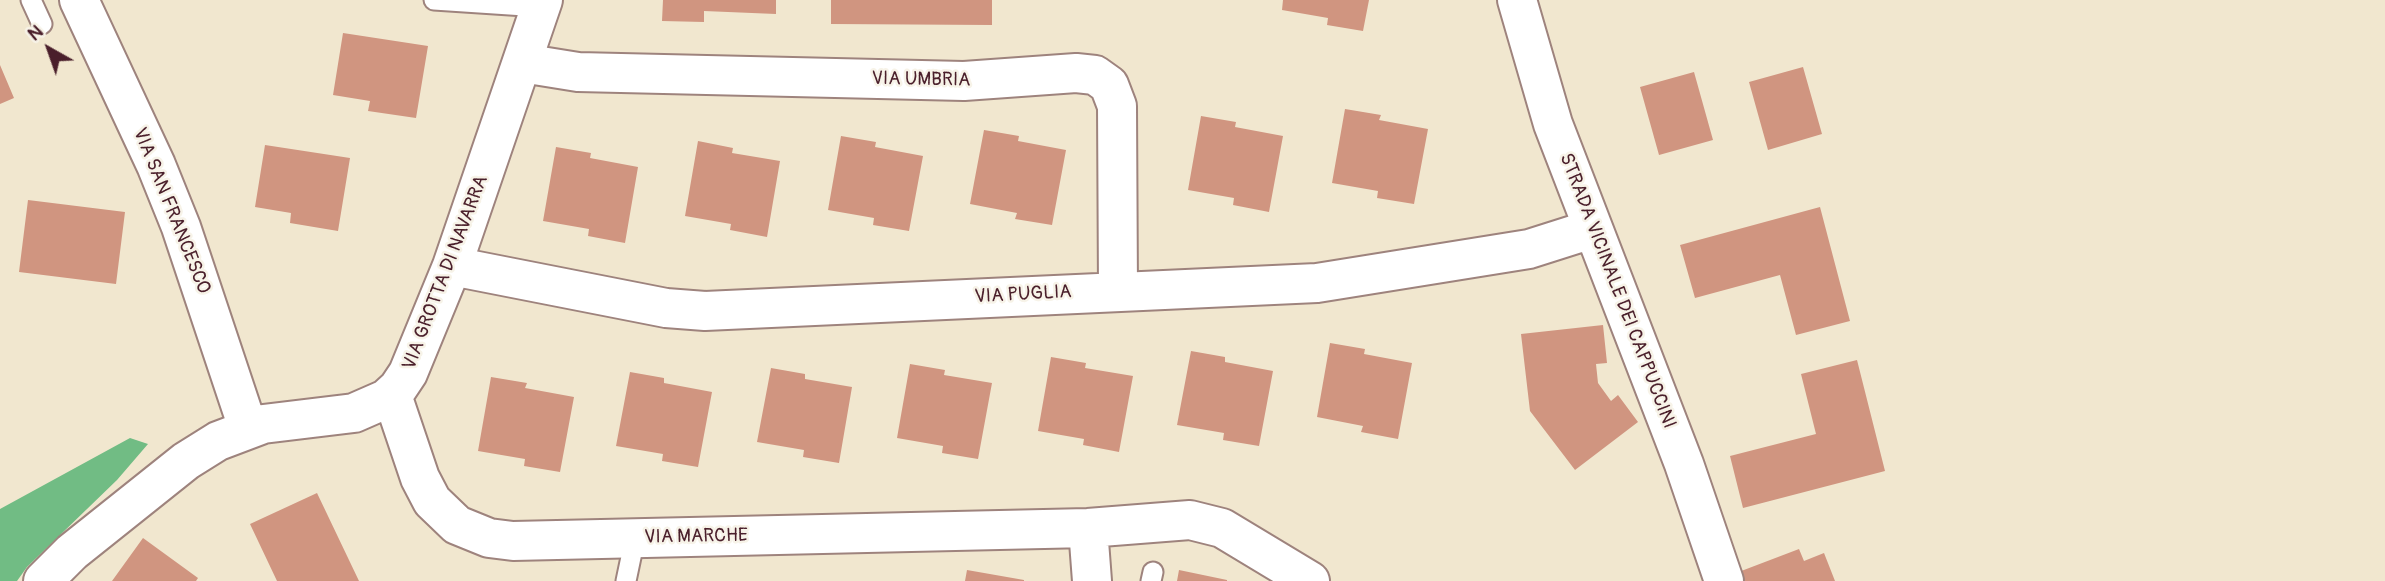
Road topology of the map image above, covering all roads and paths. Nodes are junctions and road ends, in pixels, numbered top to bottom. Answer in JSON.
{"nodes":[{"id":1,"x":31,"y":0,"type":"edge"},
{"id":2,"x":79,"y":0,"type":"edge"},
{"id":3,"x":434,"y":0,"type":"edge"},
{"id":4,"x":1517,"y":0,"type":"edge"},
{"id":5,"x":541,"y":4,"type":"edge"},
{"id":6,"x":42,"y":24,"type":"dead end"},
{"id":7,"x":522,"y":63,"type":"junction"},
{"id":8,"x":1592,"y":229,"type":"junction"},
{"id":9,"x":452,"y":267,"type":"junction"},
{"id":10,"x":1118,"y":291,"type":"junction"},
{"id":11,"x":392,"y":395,"type":"junction"},
{"id":12,"x":248,"y":428,"type":"junction"},
{"id":13,"x":1088,"y":528,"type":"junction"},
{"id":14,"x":635,"y":538,"type":"junction"},
{"id":15,"x":1299,"y":578,"type":"edge"},
{"id":16,"x":43,"y":581,"type":"edge"},
{"id":17,"x":626,"y":581,"type":"edge"},
{"id":18,"x":1092,"y":581,"type":"edge"},
{"id":19,"x":1724,"y":581,"type":"edge"}],
"edges":[{"from":1,"to":6,"type":"lane"},
{"from":2,"to":12,"type":"street","name":"VIA SAN FRANCESCO"},
{"from":3,"to":5,"type":"lane"},
{"from":4,"to":8,"type":"street","name":"STRADA VICINALE DEI CAPPUCCINI"},
{"from":5,"to":7,"type":"street","name":"VIA GROTTA DI NAVARRA"},
{"from":7,"to":9,"type":"street","name":"VIA GROTTA DI NAVARRA"},
{"from":7,"to":10,"type":"street","name":"VIA UMBRIA"},
{"from":8,"to":10,"type":"street","name":"VIA PUGLIA"},
{"from":8,"to":19,"type":"street","name":"STRADA VICINALE DEI CAPPUCCINI"},
{"from":9,"to":10,"type":"street","name":"VIA PUGLIA"},
{"from":9,"to":11,"type":"street","name":"VIA GROTTA DI NAVARRA"},
{"from":11,"to":12,"type":"street"},
{"from":11,"to":14,"type":"street","name":"VIA MARCHE"},
{"from":12,"to":16,"type":"street"},
{"from":13,"to":14,"type":"street","name":"VIA MARCHE"},
{"from":13,"to":15,"type":"street","name":"VIA MARCHE"},
{"from":13,"to":18,"type":"street"},
{"from":14,"to":17,"type":"lane"}]}
